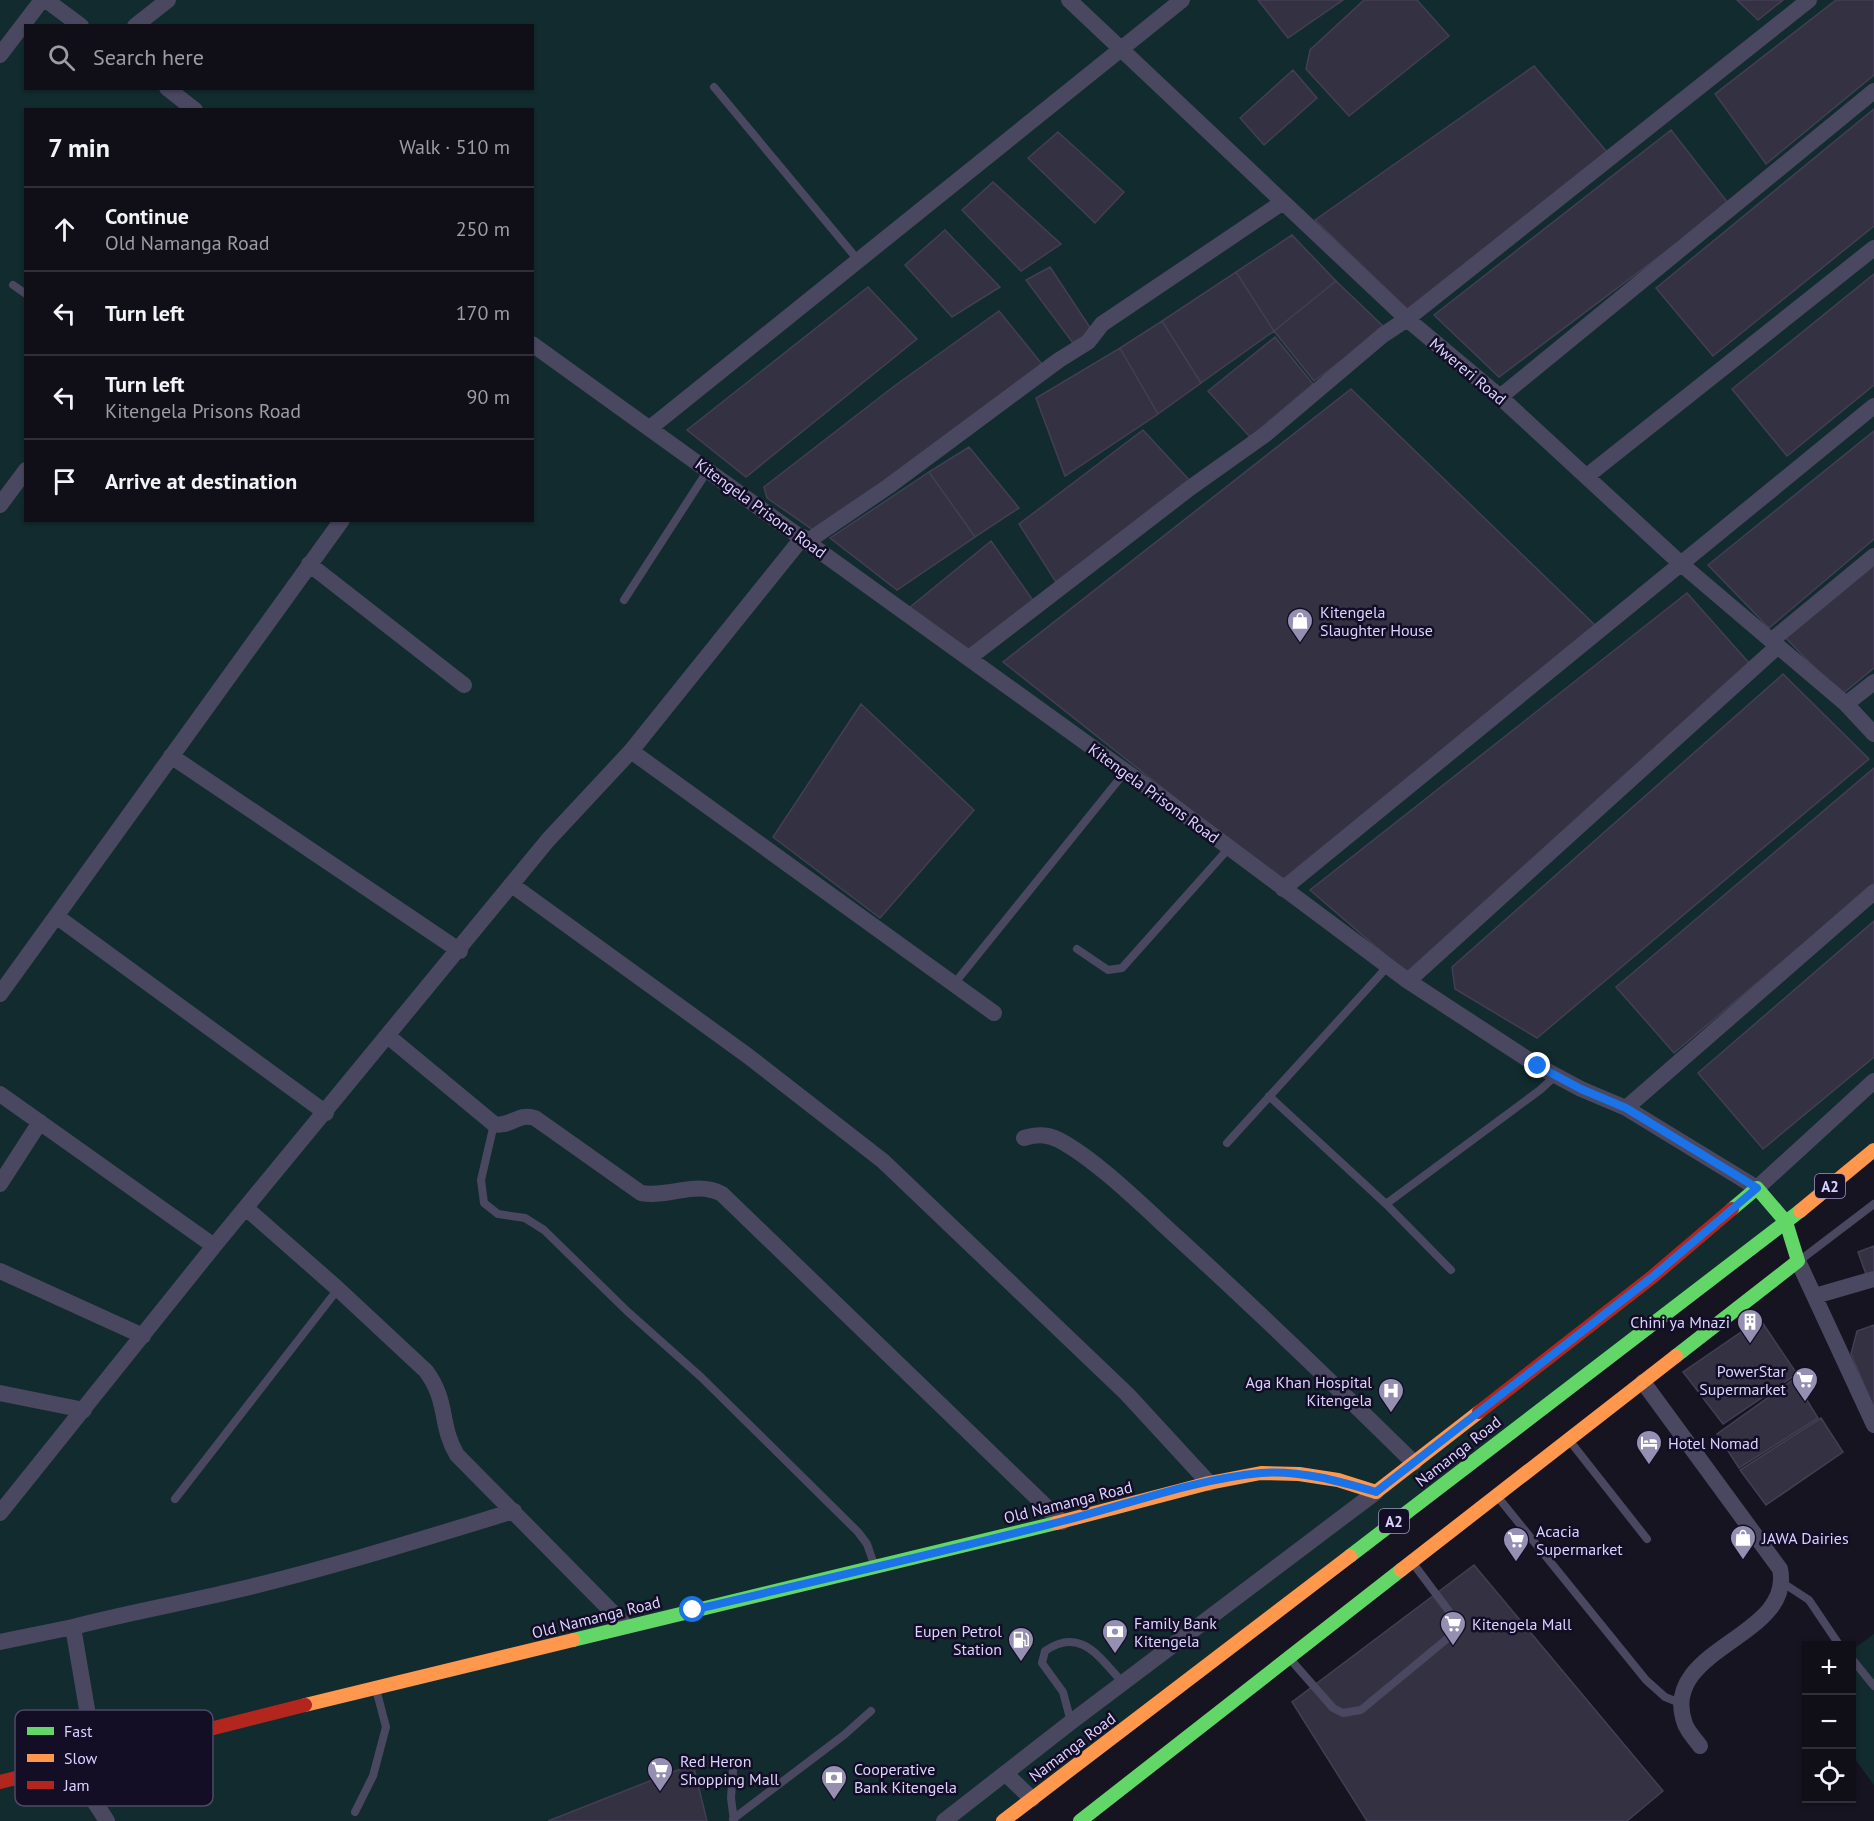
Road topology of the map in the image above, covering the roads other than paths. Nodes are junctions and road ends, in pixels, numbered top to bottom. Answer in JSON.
{"nodes":[{"id":1,"x":44,"y":0,"type":"edge"},
{"id":2,"x":168,"y":0,"type":"edge"},
{"id":3,"x":1069,"y":0,"type":"edge"},
{"id":4,"x":1182,"y":0,"type":"edge"},
{"id":5,"x":1809,"y":0,"type":"edge"},
{"id":6,"x":25,"y":24,"type":"edge"},
{"id":7,"x":78,"y":24,"type":"edge"},
{"id":8,"x":138,"y":24,"type":"edge"},
{"id":9,"x":24,"y":25,"type":"edge"},
{"id":10,"x":1122,"y":48,"type":"junction"},
{"id":11,"x":0,"y":56,"type":"edge"},
{"id":12,"x":714,"y":87,"type":"dead end"},
{"id":13,"x":169,"y":90,"type":"edge"},
{"id":14,"x":1874,"y":91,"type":"edge"},
{"id":15,"x":192,"y":108,"type":"edge"},
{"id":16,"x":1283,"y":202,"type":"junction"},
{"id":17,"x":1874,"y":248,"type":"edge"},
{"id":18,"x":858,"y":260,"type":"junction"},
{"id":19,"x":13,"y":285,"type":"dead end"},
{"id":20,"x":24,"y":293,"type":"edge"},
{"id":21,"x":1407,"y":319,"type":"junction"},
{"id":22,"x":534,"y":345,"type":"edge"},
{"id":23,"x":1500,"y":397,"type":"junction"},
{"id":24,"x":1874,"y":406,"type":"edge"},
{"id":25,"x":650,"y":428,"type":"junction"},
{"id":26,"x":709,"y":470,"type":"junction"},
{"id":27,"x":24,"y":473,"type":"edge"},
{"id":28,"x":1587,"y":476,"type":"junction"},
{"id":29,"x":0,"y":505,"type":"edge"},
{"id":30,"x":340,"y":522,"type":"edge"},
{"id":31,"x":806,"y":539,"type":"junction"},
{"id":32,"x":1874,"y":556,"type":"edge"},
{"id":33,"x":1680,"y":563,"type":"junction"},
{"id":34,"x":309,"y":564,"type":"junction"},
{"id":35,"x":624,"y":600,"type":"dead end"},
{"id":36,"x":1775,"y":644,"type":"junction"},
{"id":37,"x":969,"y":658,"type":"junction"},
{"id":38,"x":1874,"y":682,"type":"edge"},
{"id":39,"x":464,"y":685,"type":"dead end"},
{"id":40,"x":1846,"y":705,"type":"junction"},
{"id":41,"x":1874,"y":734,"type":"edge"},
{"id":42,"x":631,"y":751,"type":"junction"},
{"id":43,"x":171,"y":756,"type":"junction"},
{"id":44,"x":1125,"y":772,"type":"junction"},
{"id":45,"x":1229,"y":848,"type":"junction"},
{"id":46,"x":512,"y":885,"type":"junction"},
{"id":47,"x":1283,"y":889,"type":"junction"},
{"id":48,"x":1874,"y":892,"type":"edge"},
{"id":49,"x":56,"y":916,"type":"junction"},
{"id":50,"x":1077,"y":949,"type":"dead end"},
{"id":51,"x":460,"y":951,"type":"junction"},
{"id":52,"x":1388,"y":966,"type":"junction"},
{"id":53,"x":1408,"y":981,"type":"junction"},
{"id":54,"x":954,"y":984,"type":"junction"},
{"id":55,"x":0,"y":994,"type":"edge"},
{"id":56,"x":994,"y":1013,"type":"dead end"},
{"id":57,"x":389,"y":1037,"type":"junction"},
{"id":58,"x":1555,"y":1076,"type":"junction"},
{"id":59,"x":1874,"y":1081,"type":"edge"},
{"id":60,"x":0,"y":1094,"type":"edge"},
{"id":61,"x":1269,"y":1096,"type":"junction"},
{"id":62,"x":1626,"y":1108,"type":"junction"},
{"id":63,"x":326,"y":1113,"type":"junction"},
{"id":64,"x":40,"y":1122,"type":"junction"},
{"id":65,"x":494,"y":1124,"type":"junction"},
{"id":66,"x":1024,"y":1138,"type":"dead end"},
{"id":67,"x":1227,"y":1143,"type":"dead end"},
{"id":68,"x":1874,"y":1150,"type":"edge"},
{"id":69,"x":0,"y":1184,"type":"edge"},
{"id":70,"x":1757,"y":1188,"type":"junction"},
{"id":71,"x":1386,"y":1204,"type":"junction"},
{"id":72,"x":1874,"y":1204,"type":"edge"},
{"id":73,"x":246,"y":1208,"type":"junction"},
{"id":74,"x":1786,"y":1222,"type":"junction"},
{"id":75,"x":214,"y":1246,"type":"junction"},
{"id":76,"x":1798,"y":1261,"type":"junction"},
{"id":77,"x":1451,"y":1270,"type":"dead end"},
{"id":78,"x":0,"y":1271,"type":"edge"},
{"id":79,"x":1874,"y":1279,"type":"edge"},
{"id":80,"x":338,"y":1289,"type":"junction"},
{"id":81,"x":1815,"y":1296,"type":"junction"},
{"id":82,"x":143,"y":1336,"type":"junction"},
{"id":83,"x":1643,"y":1382,"type":"junction"},
{"id":84,"x":0,"y":1393,"type":"edge"},
{"id":85,"x":84,"y":1410,"type":"junction"},
{"id":86,"x":1874,"y":1425,"type":"edge"},
{"id":87,"x":1568,"y":1439,"type":"junction"},
{"id":88,"x":1414,"y":1463,"type":"junction"},
{"id":89,"x":1209,"y":1483,"type":"junction"},
{"id":90,"x":1376,"y":1492,"type":"junction"},
{"id":91,"x":1497,"y":1495,"type":"junction"},
{"id":92,"x":175,"y":1498,"type":"dead end"},
{"id":93,"x":514,"y":1511,"type":"junction"},
{"id":94,"x":0,"y":1513,"type":"edge"},
{"id":95,"x":1062,"y":1521,"type":"junction"},
{"id":96,"x":1647,"y":1539,"type":"dead end"},
{"id":97,"x":1412,"y":1562,"type":"junction"},
{"id":98,"x":875,"y":1567,"type":"junction"},
{"id":99,"x":1784,"y":1583,"type":"junction"},
{"id":100,"x":626,"y":1626,"type":"junction"},
{"id":101,"x":73,"y":1627,"type":"junction"},
{"id":102,"x":1837,"y":1641,"type":"edge"},
{"id":103,"x":0,"y":1642,"type":"edge"},
{"id":104,"x":1289,"y":1658,"type":"junction"},
{"id":105,"x":1856,"y":1665,"type":"edge"},
{"id":106,"x":1123,"y":1683,"type":"junction"},
{"id":107,"x":1874,"y":1686,"type":"edge"},
{"id":108,"x":376,"y":1688,"type":"junction"},
{"id":109,"x":1680,"y":1703,"type":"junction"},
{"id":110,"x":87,"y":1710,"type":"edge"},
{"id":111,"x":871,"y":1711,"type":"dead end"},
{"id":112,"x":1071,"y":1722,"type":"junction"},
{"id":113,"x":213,"y":1727,"type":"edge"},
{"id":114,"x":1700,"y":1746,"type":"dead end"},
{"id":115,"x":733,"y":1770,"type":"dead end"},
{"id":116,"x":1006,"y":1774,"type":"junction"},
{"id":117,"x":15,"y":1778,"type":"edge"},
{"id":118,"x":0,"y":1782,"type":"edge"},
{"id":119,"x":1032,"y":1799,"type":"junction"},
{"id":120,"x":96,"y":1806,"type":"edge"},
{"id":121,"x":355,"y":1812,"type":"dead end"},
{"id":122,"x":733,"y":1820,"type":"edge"},
{"id":123,"x":106,"y":1821,"type":"edge"},
{"id":124,"x":944,"y":1821,"type":"edge"},
{"id":125,"x":1003,"y":1821,"type":"edge"},
{"id":126,"x":1080,"y":1821,"type":"edge"}],
"edges":[{"from":1,"to":6,"type":"street"},
{"from":1,"to":7,"type":"street"},
{"from":2,"to":8,"type":"street"},
{"from":3,"to":10,"type":"street","name":"Mwereri Road"},
{"from":4,"to":10,"type":"street"},
{"from":5,"to":21,"type":"street"},
{"from":9,"to":11,"type":"street"},
{"from":10,"to":16,"type":"street","name":"Mwereri Road"},
{"from":10,"to":18,"type":"street"},
{"from":12,"to":18,"type":"lane"},
{"from":13,"to":15,"type":"street"},
{"from":14,"to":23,"type":"street"},
{"from":16,"to":21,"type":"street","name":"Mwereri Road"},
{"from":16,"to":31,"type":"street"},
{"from":17,"to":28,"type":"street"},
{"from":18,"to":25,"type":"street"},
{"from":19,"to":20,"type":"lane"},
{"from":21,"to":23,"type":"street","name":"Mwereri Road"},
{"from":21,"to":37,"type":"street"},
{"from":22,"to":25,"type":"street","name":"Kitengela Prisons Road"},
{"from":23,"to":28,"type":"street","name":"Mwereri Road"},
{"from":24,"to":33,"type":"street"},
{"from":25,"to":26,"type":"street","name":"Kitengela Prisons Road"},
{"from":26,"to":31,"type":"street","name":"Kitengela Prisons Road"},
{"from":26,"to":35,"type":"lane"},
{"from":27,"to":29,"type":"street"},
{"from":28,"to":33,"type":"street","name":"Mwereri Road"},
{"from":30,"to":34,"type":"street"},
{"from":31,"to":37,"type":"street","name":"Kitengela Prisons Road"},
{"from":31,"to":42,"type":"street"},
{"from":32,"to":36,"type":"street"},
{"from":33,"to":36,"type":"street","name":"Mwereri Road"},
{"from":33,"to":47,"type":"street"},
{"from":34,"to":39,"type":"street"},
{"from":34,"to":43,"type":"street"},
{"from":36,"to":40,"type":"street","name":"Mwereri Road"},
{"from":36,"to":53,"type":"street"},
{"from":37,"to":44,"type":"street","name":"Kitengela Prisons Road"},
{"from":38,"to":40,"type":"street"},
{"from":40,"to":41,"type":"street","name":"Mwereri Road"},
{"from":42,"to":46,"type":"street"},
{"from":42,"to":54,"type":"street"},
{"from":43,"to":49,"type":"street"},
{"from":43,"to":51,"type":"street"},
{"from":44,"to":45,"type":"street","name":"Kitengela Prisons Road"},
{"from":44,"to":54,"type":"lane"},
{"from":45,"to":47,"type":"street","name":"Kitengela Prisons Road"},
{"from":45,"to":50,"type":"lane"},
{"from":46,"to":51,"type":"street"},
{"from":46,"to":89,"type":"street"},
{"from":47,"to":52,"type":"street","name":"Kitengela Prisons Road"},
{"from":48,"to":62,"type":"street"},
{"from":49,"to":55,"type":"street"},
{"from":49,"to":63,"type":"street"},
{"from":51,"to":57,"type":"street"},
{"from":52,"to":53,"type":"street","name":"Kitengela Prisons Road"},
{"from":52,"to":61,"type":"lane"},
{"from":53,"to":58,"type":"street","name":"Kitengela Prisons Road"},
{"from":54,"to":56,"type":"street"},
{"from":57,"to":63,"type":"street"},
{"from":57,"to":65,"type":"street"},
{"from":58,"to":62,"type":"street","name":"Kitengela Prisons Road"},
{"from":58,"to":71,"type":"lane"},
{"from":59,"to":70,"type":"street"},
{"from":60,"to":64,"type":"street"},
{"from":61,"to":67,"type":"lane"},
{"from":61,"to":71,"type":"lane"},
{"from":62,"to":70,"type":"street","name":"Kitengela Prisons Road"},
{"from":63,"to":73,"type":"street"},
{"from":64,"to":69,"type":"street"},
{"from":64,"to":75,"type":"street"},
{"from":65,"to":95,"type":"street"},
{"from":65,"to":98,"type":"lane"},
{"from":66,"to":88,"type":"street"},
{"from":68,"to":74,"type":"main road","name":"Namanga Road","number":"A2"},
{"from":70,"to":74,"type":"main road","name":"Kitengela Prisons Road"},
{"from":70,"to":88,"type":"main road"},
{"from":71,"to":77,"type":"lane"},
{"from":72,"to":76,"type":"lane"},
{"from":73,"to":75,"type":"street"},
{"from":73,"to":80,"type":"street"},
{"from":74,"to":76,"type":"main road"},
{"from":74,"to":119,"type":"main road","name":"Namanga Road","number":"A2"},
{"from":75,"to":82,"type":"street"},
{"from":76,"to":81,"type":"street"},
{"from":76,"to":83,"type":"main road"},
{"from":78,"to":82,"type":"street"},
{"from":79,"to":81,"type":"street"},
{"from":80,"to":92,"type":"lane"},
{"from":80,"to":93,"type":"street"},
{"from":81,"to":86,"type":"street"},
{"from":82,"to":85,"type":"street"},
{"from":83,"to":87,"type":"main road"},
{"from":83,"to":99,"type":"street"},
{"from":84,"to":85,"type":"street"},
{"from":85,"to":94,"type":"street"},
{"from":87,"to":91,"type":"main road"},
{"from":87,"to":96,"type":"lane"},
{"from":88,"to":90,"type":"main road"},
{"from":89,"to":90,"type":"main road","name":"Old Namanga Road"},
{"from":89,"to":95,"type":"main road","name":"Old Namanga Road"},
{"from":90,"to":106,"type":"street"},
{"from":91,"to":97,"type":"main road"},
{"from":91,"to":109,"type":"lane"},
{"from":93,"to":100,"type":"street"},
{"from":93,"to":101,"type":"street"},
{"from":95,"to":98,"type":"main road","name":"Old Namanga Road"},
{"from":97,"to":104,"type":"main road"},
{"from":97,"to":104,"type":"lane"},
{"from":98,"to":100,"type":"main road","name":"Old Namanga Road"},
{"from":99,"to":102,"type":"lane"},
{"from":99,"to":109,"type":"street"},
{"from":100,"to":108,"type":"main road","name":"Old Namanga Road"},
{"from":101,"to":103,"type":"street"},
{"from":101,"to":110,"type":"street"},
{"from":104,"to":126,"type":"main road"},
{"from":105,"to":107,"type":"lane"},
{"from":106,"to":112,"type":"street"},
{"from":106,"to":112,"type":"lane"},
{"from":108,"to":113,"type":"main road","name":"Old Namanga Road"},
{"from":108,"to":121,"type":"lane"},
{"from":109,"to":114,"type":"street"},
{"from":111,"to":122,"type":"lane"},
{"from":112,"to":116,"type":"street"},
{"from":115,"to":122,"type":"lane"},
{"from":116,"to":119,"type":"street"},
{"from":116,"to":124,"type":"street"},
{"from":117,"to":118,"type":"main road","name":"Old Namanga Road"},
{"from":119,"to":125,"type":"main road","name":"Namanga Road","number":"A2"},
{"from":120,"to":123,"type":"street"}]}
